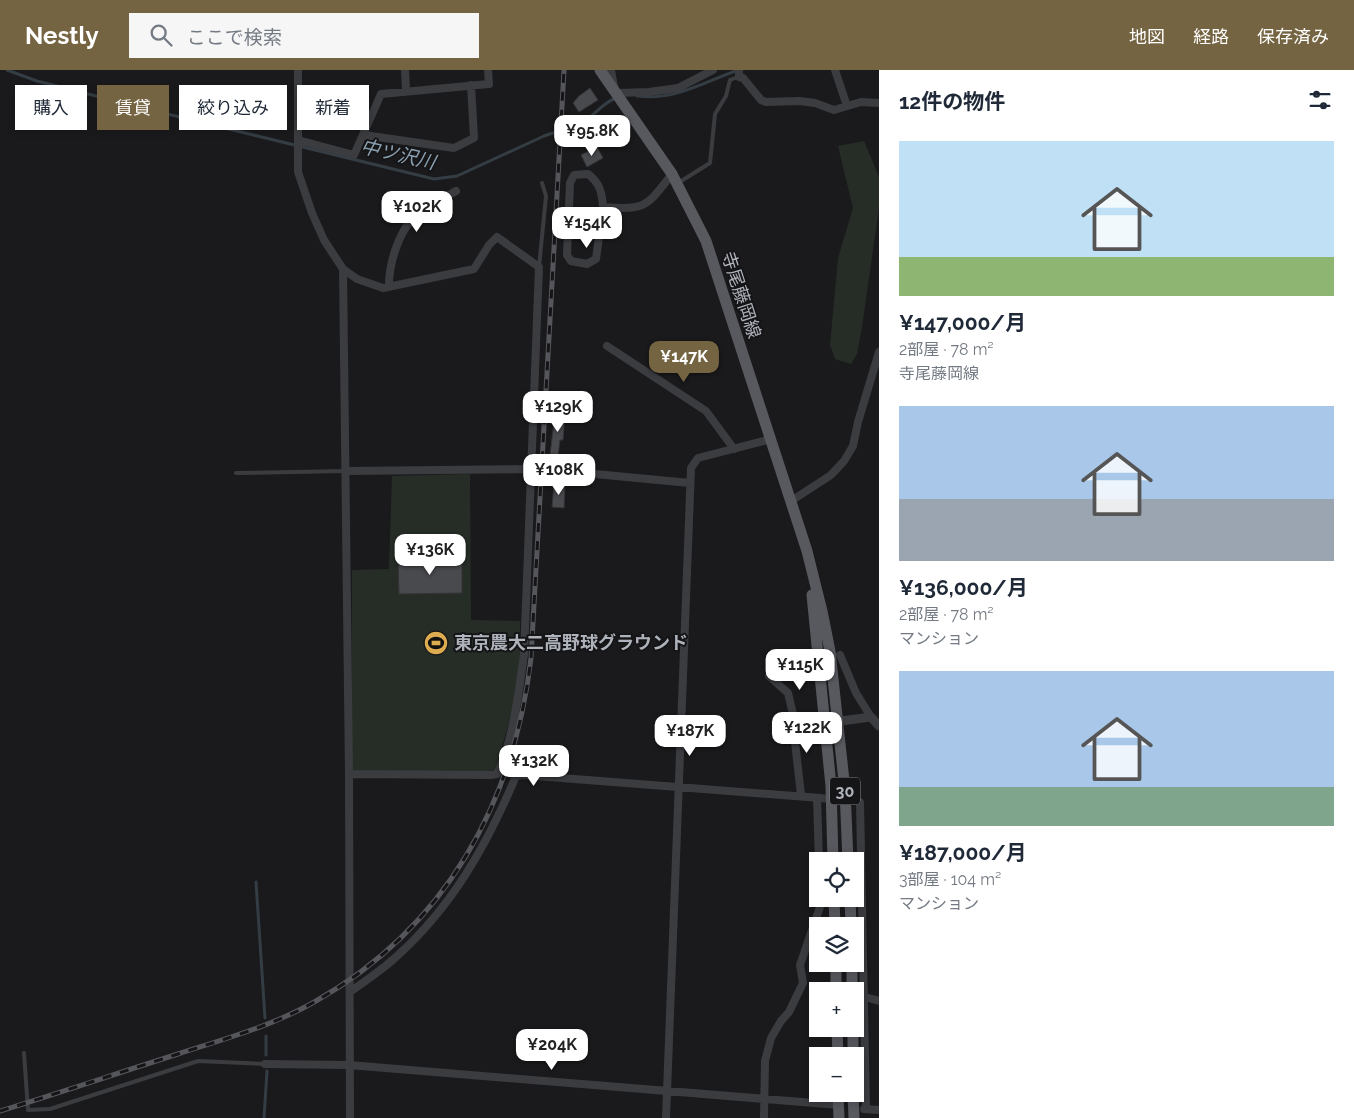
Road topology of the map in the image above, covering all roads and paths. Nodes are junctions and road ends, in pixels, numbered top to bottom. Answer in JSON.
{"nodes":[{"id":1,"x":298,"y":70,"type":"edge"},
{"id":2,"x":405,"y":70,"type":"edge"},
{"id":3,"x":488,"y":70,"type":"edge"},
{"id":4,"x":600,"y":70,"type":"edge"},
{"id":5,"x":611,"y":70,"type":"edge"},
{"id":6,"x":713,"y":70,"type":"edge"},
{"id":7,"x":835,"y":70,"type":"edge"},
{"id":8,"x":739,"y":73,"type":"edge"},
{"id":9,"x":471,"y":86,"type":"junction"},
{"id":10,"x":406,"y":90,"type":"junction"},
{"id":11,"x":616,"y":91,"type":"junction"},
{"id":12,"x":879,"y":104,"type":"edge"},
{"id":13,"x":848,"y":106,"type":"junction"},
{"id":14,"x":364,"y":135,"type":"junction"},
{"id":15,"x":298,"y":140,"type":"junction"},
{"id":16,"x":675,"y":179,"type":"junction"},
{"id":17,"x":542,"y":183,"type":"dead end"},
{"id":18,"x":456,"y":191,"type":"dead end"},
{"id":19,"x":603,"y":207,"type":"junction"},
{"id":20,"x":540,"y":267,"type":"junction"},
{"id":21,"x":343,"y":269,"type":"junction"},
{"id":22,"x":389,"y":285,"type":"junction"},
{"id":23,"x":606,"y":346,"type":"dead end"},
{"id":24,"x":879,"y":352,"type":"edge"},
{"id":25,"x":877,"y":368,"type":"edge"},
{"id":26,"x":770,"y":439,"type":"junction"},
{"id":27,"x":734,"y":449,"type":"junction"},
{"id":28,"x":531,"y":470,"type":"junction"},
{"id":29,"x":346,"y":471,"type":"junction"},
{"id":30,"x":236,"y":472,"type":"dead end"},
{"id":31,"x":690,"y":483,"type":"junction"},
{"id":32,"x":791,"y":500,"type":"junction"},
{"id":33,"x":807,"y":551,"type":"junction"},
{"id":34,"x":840,"y":655,"type":"dead end"},
{"id":35,"x":768,"y":676,"type":"dead end"},
{"id":36,"x":871,"y":717,"type":"junction"},
{"id":37,"x":838,"y":722,"type":"junction"},
{"id":38,"x":826,"y":723,"type":"junction"},
{"id":39,"x":879,"y":726,"type":"edge"},
{"id":40,"x":796,"y":727,"type":"junction"},
{"id":41,"x":349,"y":774,"type":"junction"},
{"id":42,"x":677,"y":786,"type":"junction"},
{"id":43,"x":801,"y":795,"type":"junction"},
{"id":44,"x":857,"y":801,"type":"dead end"},
{"id":45,"x":819,"y":852,"type":"edge"},
{"id":46,"x":833,"y":852,"type":"edge"},
{"id":47,"x":848,"y":852,"type":"edge"},
{"id":48,"x":820,"y":907,"type":"edge"},
{"id":49,"x":350,"y":992,"type":"junction"},
{"id":50,"x":865,"y":997,"type":"junction"},
{"id":51,"x":879,"y":1001,"type":"edge"},
{"id":52,"x":24,"y":1053,"type":"dead end"},
{"id":53,"x":265,"y":1064,"type":"joint"},
{"id":54,"x":349,"y":1066,"type":"junction"},
{"id":55,"x":667,"y":1091,"type":"junction"},
{"id":56,"x":763,"y":1100,"type":"junction"},
{"id":57,"x":809,"y":1100,"type":"edge"},
{"id":58,"x":838,"y":1102,"type":"edge"},
{"id":59,"x":866,"y":1109,"type":"junction"},
{"id":60,"x":879,"y":1110,"type":"edge"},
{"id":61,"x":854,"y":1113,"type":"edge"},
{"id":62,"x":350,"y":1118,"type":"edge"},
{"id":63,"x":666,"y":1118,"type":"edge"},
{"id":64,"x":764,"y":1118,"type":"edge"},
{"id":65,"x":839,"y":1118,"type":"edge"}],
"edges":[{"from":1,"to":15,"type":"street"},
{"from":2,"to":10,"type":"street"},
{"from":3,"to":9,"type":"street"},
{"from":4,"to":11,"type":"main road","name":"寺尾藤岡線","number":"30"},
{"from":5,"to":11,"type":"street"},
{"from":6,"to":11,"type":"street"},
{"from":7,"to":13,"type":"street"},
{"from":8,"to":13,"type":"street"},
{"from":8,"to":16,"type":"lane"},
{"from":9,"to":10,"type":"street"},
{"from":9,"to":14,"type":"street"},
{"from":10,"to":14,"type":"street"},
{"from":11,"to":16,"type":"main road","name":"寺尾藤岡線","number":"30"},
{"from":12,"to":13,"type":"street"},
{"from":14,"to":15,"type":"street"},
{"from":15,"to":21,"type":"street"},
{"from":16,"to":19,"type":"street"},
{"from":16,"to":26,"type":"main road","name":"寺尾藤岡線","number":"30"},
{"from":17,"to":20,"type":"lane"},
{"from":18,"to":22,"type":"street"},
{"from":19,"to":19,"type":"street"},
{"from":20,"to":22,"type":"street"},
{"from":20,"to":28,"type":"street"},
{"from":21,"to":22,"type":"street"},
{"from":21,"to":29,"type":"street"},
{"from":23,"to":27,"type":"street"},
{"from":24,"to":25,"type":"street"},
{"from":25,"to":32,"type":"street"},
{"from":26,"to":27,"type":"street"},
{"from":26,"to":32,"type":"main road","name":"寺尾藤岡線","number":"30"},
{"from":27,"to":31,"type":"street"},
{"from":28,"to":29,"type":"street"},
{"from":28,"to":31,"type":"street"},
{"from":28,"to":41,"type":"street"},
{"from":29,"to":30,"type":"lane"},
{"from":29,"to":41,"type":"street"},
{"from":31,"to":42,"type":"street"},
{"from":32,"to":33,"type":"main road","name":"寺尾藤岡線","number":"30"},
{"from":33,"to":37,"type":"main road","name":"寺尾藤岡線","number":"30"},
{"from":33,"to":38,"type":"main road","name":"寺尾藤岡線","number":"30"},
{"from":34,"to":36,"type":"street"},
{"from":35,"to":40,"type":"street"},
{"from":36,"to":37,"type":"street"},
{"from":36,"to":39,"type":"street"},
{"from":37,"to":38,"type":"street"},
{"from":37,"to":47,"type":"main road","name":"寺尾藤岡線","number":"30"},
{"from":38,"to":40,"type":"street"},
{"from":38,"to":46,"type":"main road","name":"寺尾藤岡線","number":"30"},
{"from":40,"to":43,"type":"street"},
{"from":41,"to":49,"type":"street"},
{"from":42,"to":43,"type":"street"},
{"from":42,"to":49,"type":"street"},
{"from":42,"to":55,"type":"street"},
{"from":43,"to":45,"type":"street"},
{"from":44,"to":50,"type":"street"},
{"from":48,"to":56,"type":"street"},
{"from":49,"to":54,"type":"street"},
{"from":50,"to":51,"type":"street"},
{"from":50,"to":59,"type":"street"},
{"from":52,"to":53,"type":"lane"},
{"from":53,"to":54,"type":"street"},
{"from":54,"to":55,"type":"street"},
{"from":54,"to":62,"type":"street"},
{"from":55,"to":56,"type":"street"},
{"from":55,"to":63,"type":"street"},
{"from":56,"to":57,"type":"street"},
{"from":56,"to":64,"type":"street"},
{"from":58,"to":65,"type":"main road"},
{"from":59,"to":60,"type":"street"},
{"from":59,"to":61,"type":"street"}]}
